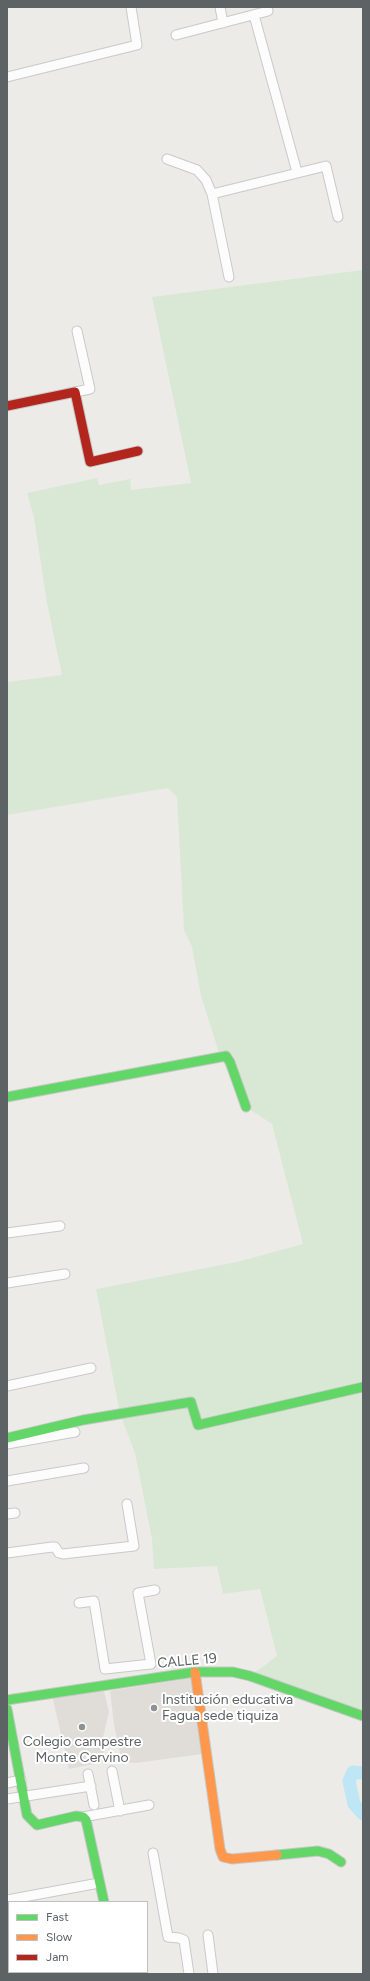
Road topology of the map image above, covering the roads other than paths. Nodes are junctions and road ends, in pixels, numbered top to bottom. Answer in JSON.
{"nodes":[{"id":1,"x":130,"y":7,"type":"edge"},
{"id":2,"x":220,"y":7,"type":"edge"},
{"id":3,"x":268,"y":7,"type":"edge"},
{"id":4,"x":254,"y":15,"type":"junction"},
{"id":5,"x":223,"y":23,"type":"junction"},
{"id":6,"x":176,"y":35,"type":"dead end"},
{"id":7,"x":7,"y":77,"type":"edge"},
{"id":8,"x":166,"y":159,"type":"dead end"},
{"id":9,"x":297,"y":172,"type":"junction"},
{"id":10,"x":212,"y":194,"type":"junction"},
{"id":11,"x":338,"y":217,"type":"dead end"},
{"id":12,"x":229,"y":277,"type":"dead end"},
{"id":13,"x":77,"y":331,"type":"dead end"},
{"id":14,"x":75,"y":392,"type":"junction"},
{"id":15,"x":7,"y":406,"type":"edge"},
{"id":16,"x":138,"y":451,"type":"dead end"},
{"id":17,"x":7,"y":1097,"type":"edge"},
{"id":18,"x":246,"y":1107,"type":"dead end"},
{"id":19,"x":60,"y":1226,"type":"dead end"},
{"id":20,"x":7,"y":1233,"type":"edge"},
{"id":21,"x":65,"y":1274,"type":"dead end"},
{"id":22,"x":7,"y":1283,"type":"edge"},
{"id":23,"x":91,"y":1368,"type":"dead end"},
{"id":24,"x":7,"y":1386,"type":"edge"},
{"id":25,"x":363,"y":1387,"type":"edge"},
{"id":26,"x":75,"y":1432,"type":"dead end"},
{"id":27,"x":7,"y":1438,"type":"edge"},
{"id":28,"x":7,"y":1444,"type":"edge"},
{"id":29,"x":84,"y":1468,"type":"dead end"},
{"id":30,"x":7,"y":1481,"type":"edge"},
{"id":31,"x":127,"y":1504,"type":"dead end"},
{"id":32,"x":7,"y":1553,"type":"edge"},
{"id":33,"x":155,"y":1590,"type":"dead end"},
{"id":34,"x":79,"y":1604,"type":"dead end"},
{"id":35,"x":124,"y":1667,"type":"junction"},
{"id":36,"x":195,"y":1672,"type":"junction"},
{"id":37,"x":124,"y":1682,"type":"junction"},
{"id":38,"x":7,"y":1700,"type":"edge"},
{"id":39,"x":7,"y":1709,"type":"edge"},
{"id":40,"x":363,"y":1716,"type":"edge"},
{"id":41,"x":112,"y":1771,"type":"dead end"},
{"id":42,"x":88,"y":1774,"type":"dead end"},
{"id":43,"x":21,"y":1780,"type":"junction"},
{"id":44,"x":7,"y":1783,"type":"edge"},
{"id":45,"x":91,"y":1786,"type":"junction"},
{"id":46,"x":24,"y":1797,"type":"junction"},
{"id":47,"x":7,"y":1799,"type":"edge"},
{"id":48,"x":94,"y":1805,"type":"dead end"},
{"id":49,"x":149,"y":1805,"type":"dead end"},
{"id":50,"x":120,"y":1810,"type":"junction"},
{"id":51,"x":83,"y":1817,"type":"junction"},
{"id":52,"x":153,"y":1853,"type":"dead end"},
{"id":53,"x":341,"y":1862,"type":"dead end"},
{"id":54,"x":100,"y":1883,"type":"junction"},
{"id":55,"x":7,"y":1900,"type":"edge"},
{"id":56,"x":104,"y":1901,"type":"edge"},
{"id":57,"x":208,"y":1935,"type":"dead end"},
{"id":58,"x":188,"y":1974,"type":"edge"},
{"id":59,"x":213,"y":1974,"type":"edge"}],
"edges":[{"from":1,"to":7,"type":"street"},
{"from":2,"to":5,"type":"street"},
{"from":3,"to":4,"type":"street"},
{"from":4,"to":5,"type":"street"},
{"from":4,"to":9,"type":"street"},
{"from":5,"to":6,"type":"street"},
{"from":8,"to":10,"type":"street"},
{"from":9,"to":10,"type":"street"},
{"from":9,"to":11,"type":"street"},
{"from":10,"to":12,"type":"street"},
{"from":13,"to":14,"type":"street"},
{"from":14,"to":15,"type":"street"},
{"from":14,"to":16,"type":"street"},
{"from":17,"to":18,"type":"street"},
{"from":19,"to":20,"type":"street"},
{"from":21,"to":22,"type":"street"},
{"from":23,"to":24,"type":"street"},
{"from":25,"to":27,"type":"street"},
{"from":26,"to":28,"type":"street"},
{"from":29,"to":30,"type":"street"},
{"from":31,"to":32,"type":"street"},
{"from":33,"to":35,"type":"street"},
{"from":34,"to":35,"type":"street"},
{"from":35,"to":37,"type":"street"},
{"from":36,"to":37,"type":"street","name":"CALLE 19"},
{"from":36,"to":40,"type":"street","name":"CALLE 19"},
{"from":36,"to":53,"type":"street"},
{"from":37,"to":38,"type":"street","name":"CALLE 19"},
{"from":39,"to":43,"type":"street"},
{"from":41,"to":50,"type":"street"},
{"from":42,"to":45,"type":"street"},
{"from":43,"to":44,"type":"street"},
{"from":43,"to":46,"type":"street"},
{"from":45,"to":46,"type":"street"},
{"from":45,"to":48,"type":"street"},
{"from":46,"to":47,"type":"street"},
{"from":46,"to":51,"type":"street"},
{"from":49,"to":50,"type":"street"},
{"from":50,"to":51,"type":"street"},
{"from":51,"to":54,"type":"street"},
{"from":52,"to":58,"type":"street"},
{"from":54,"to":55,"type":"street"},
{"from":54,"to":56,"type":"street"},
{"from":57,"to":59,"type":"street"}]}
